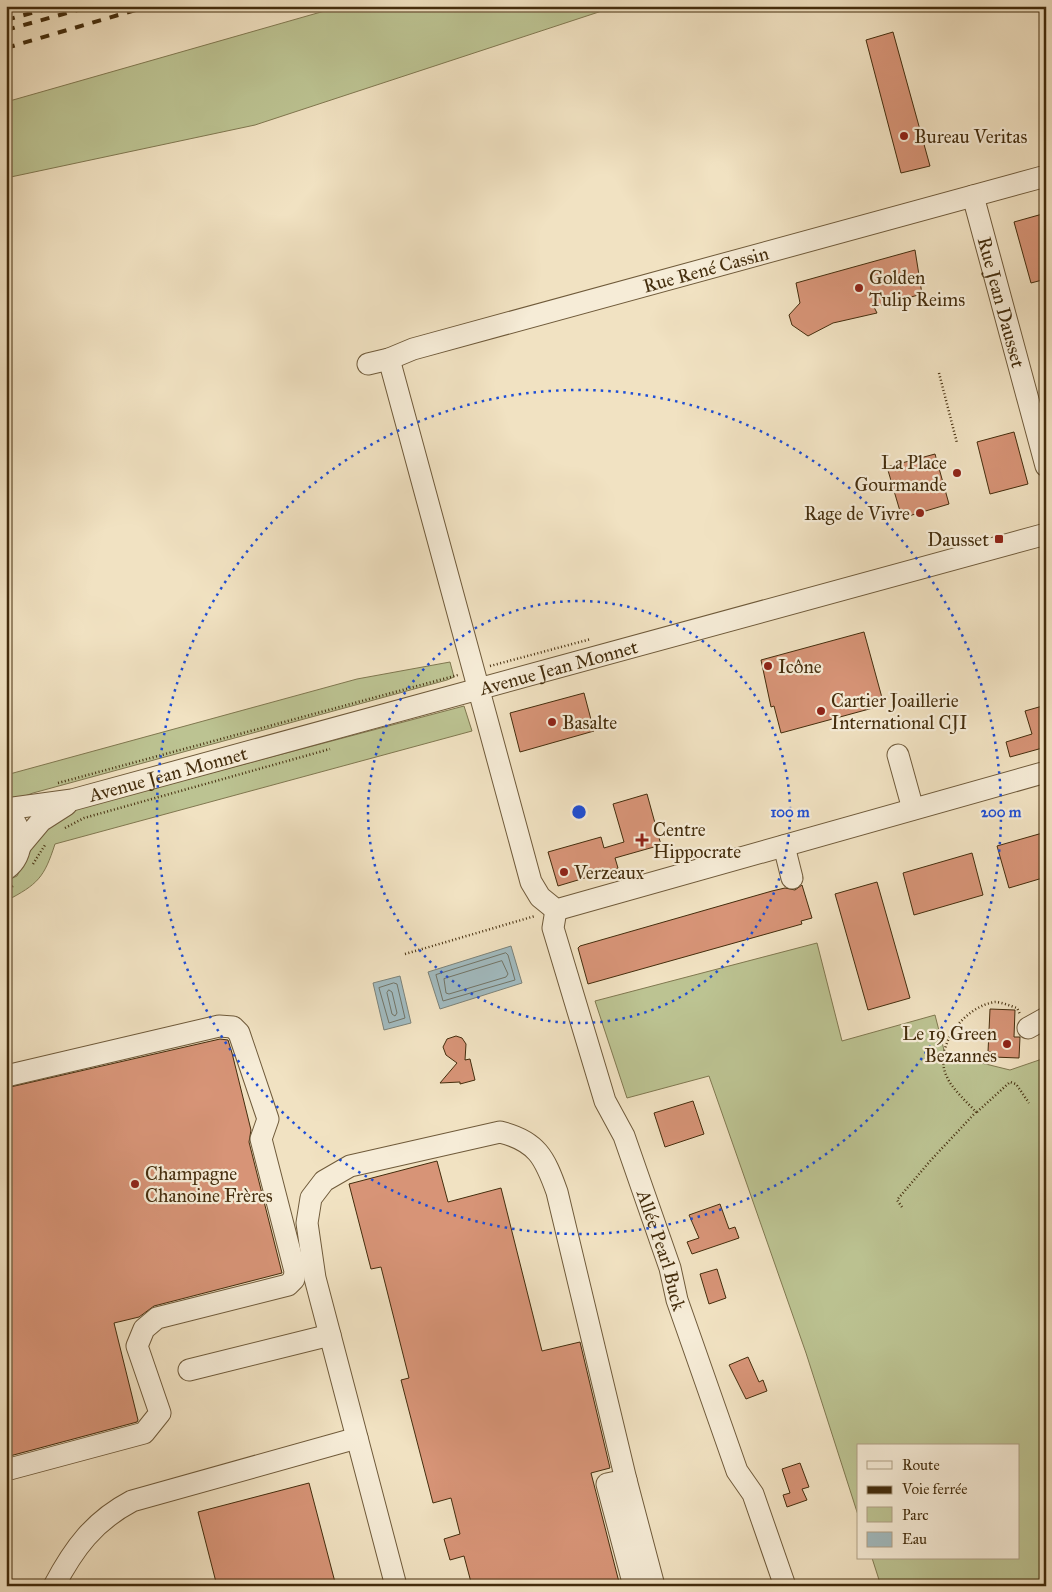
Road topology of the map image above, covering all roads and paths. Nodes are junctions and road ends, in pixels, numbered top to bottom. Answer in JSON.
{"nodes":[{"id":1,"x":1046,"y":176,"type":"edge"},
{"id":2,"x":973,"y":196,"type":"junction"},
{"id":3,"x":939,"y":373,"type":"dead end"},
{"id":4,"x":957,"y":444,"type":"dead end"},
{"id":5,"x":1046,"y":466,"type":"edge"},
{"id":6,"x":1046,"y":534,"type":"edge"},
{"id":7,"x":478,"y":689,"type":"junction"},
{"id":8,"x":898,"y":755,"type":"dead end"},
{"id":9,"x":1046,"y":772,"type":"edge"},
{"id":10,"x":72,"y":800,"type":"junction"},
{"id":11,"x":6,"y":809,"type":"edge"},
{"id":12,"x":913,"y":809,"type":"junction"},
{"id":13,"x":6,"y":813,"type":"edge"},
{"id":14,"x":20,"y":846,"type":"junction"},
{"id":15,"x":784,"y":846,"type":"junction"},
{"id":16,"x":6,"y":869,"type":"edge"},
{"id":17,"x":792,"y":878,"type":"dead end"},
{"id":18,"x":556,"y":910,"type":"junction"},
{"id":19,"x":405,"y":954,"type":"dead end"},
{"id":20,"x":1037,"y":1023,"type":"edge"},
{"id":21,"x":6,"y":1076,"type":"edge"},
{"id":22,"x":1029,"y":1103,"type":"dead end"},
{"id":23,"x":976,"y":1112,"type":"junction"},
{"id":24,"x":902,"y":1207,"type":"dead end"},
{"id":25,"x":330,"y":1335,"type":"junction"},
{"id":26,"x":188,"y":1370,"type":"dead end"},
{"id":27,"x":357,"y":1438,"type":"junction"},
{"id":28,"x":6,"y":1470,"type":"edge"},
{"id":29,"x":626,"y":1480,"type":"junction"},
{"id":30,"x":54,"y":1586,"type":"edge"},
{"id":31,"x":396,"y":1586,"type":"edge"},
{"id":32,"x":634,"y":1586,"type":"edge"},
{"id":33,"x":654,"y":1586,"type":"edge"},
{"id":34,"x":784,"y":1586,"type":"edge"}],
"edges":[{"from":1,"to":2,"type":"street","name":"Rue René Cassin"},
{"from":2,"to":5,"type":"street","name":"Rue Jean Dausset"},
{"from":2,"to":7,"type":"street","name":"Rue René Cassin"},
{"from":3,"to":4,"type":"path"},
{"from":6,"to":7,"type":"street","name":"Avenue Jean Monnet"},
{"from":7,"to":10,"type":"street","name":"Avenue Jean Monnet"},
{"from":7,"to":18,"type":"street"},
{"from":8,"to":12,"type":"street"},
{"from":9,"to":12,"type":"street"},
{"from":10,"to":11,"type":"street","name":"Avenue Jean Monnet"},
{"from":10,"to":14,"type":"street","name":"Avenue Jean Monnet"},
{"from":12,"to":15,"type":"street"},
{"from":13,"to":14,"type":"street"},
{"from":14,"to":16,"type":"street","name":"Avenue Jean Monnet"},
{"from":15,"to":17,"type":"street"},
{"from":15,"to":18,"type":"street"},
{"from":18,"to":19,"type":"path"},
{"from":18,"to":34,"type":"street","name":"Allée Pearl Buck"},
{"from":20,"to":23,"type":"path"},
{"from":21,"to":28,"type":"street"},
{"from":22,"to":23,"type":"path"},
{"from":23,"to":24,"type":"path"},
{"from":25,"to":26,"type":"street"},
{"from":25,"to":27,"type":"street"},
{"from":25,"to":29,"type":"street"},
{"from":27,"to":30,"type":"street"},
{"from":27,"to":31,"type":"street"},
{"from":29,"to":32,"type":"street"},
{"from":29,"to":33,"type":"street"}]}
